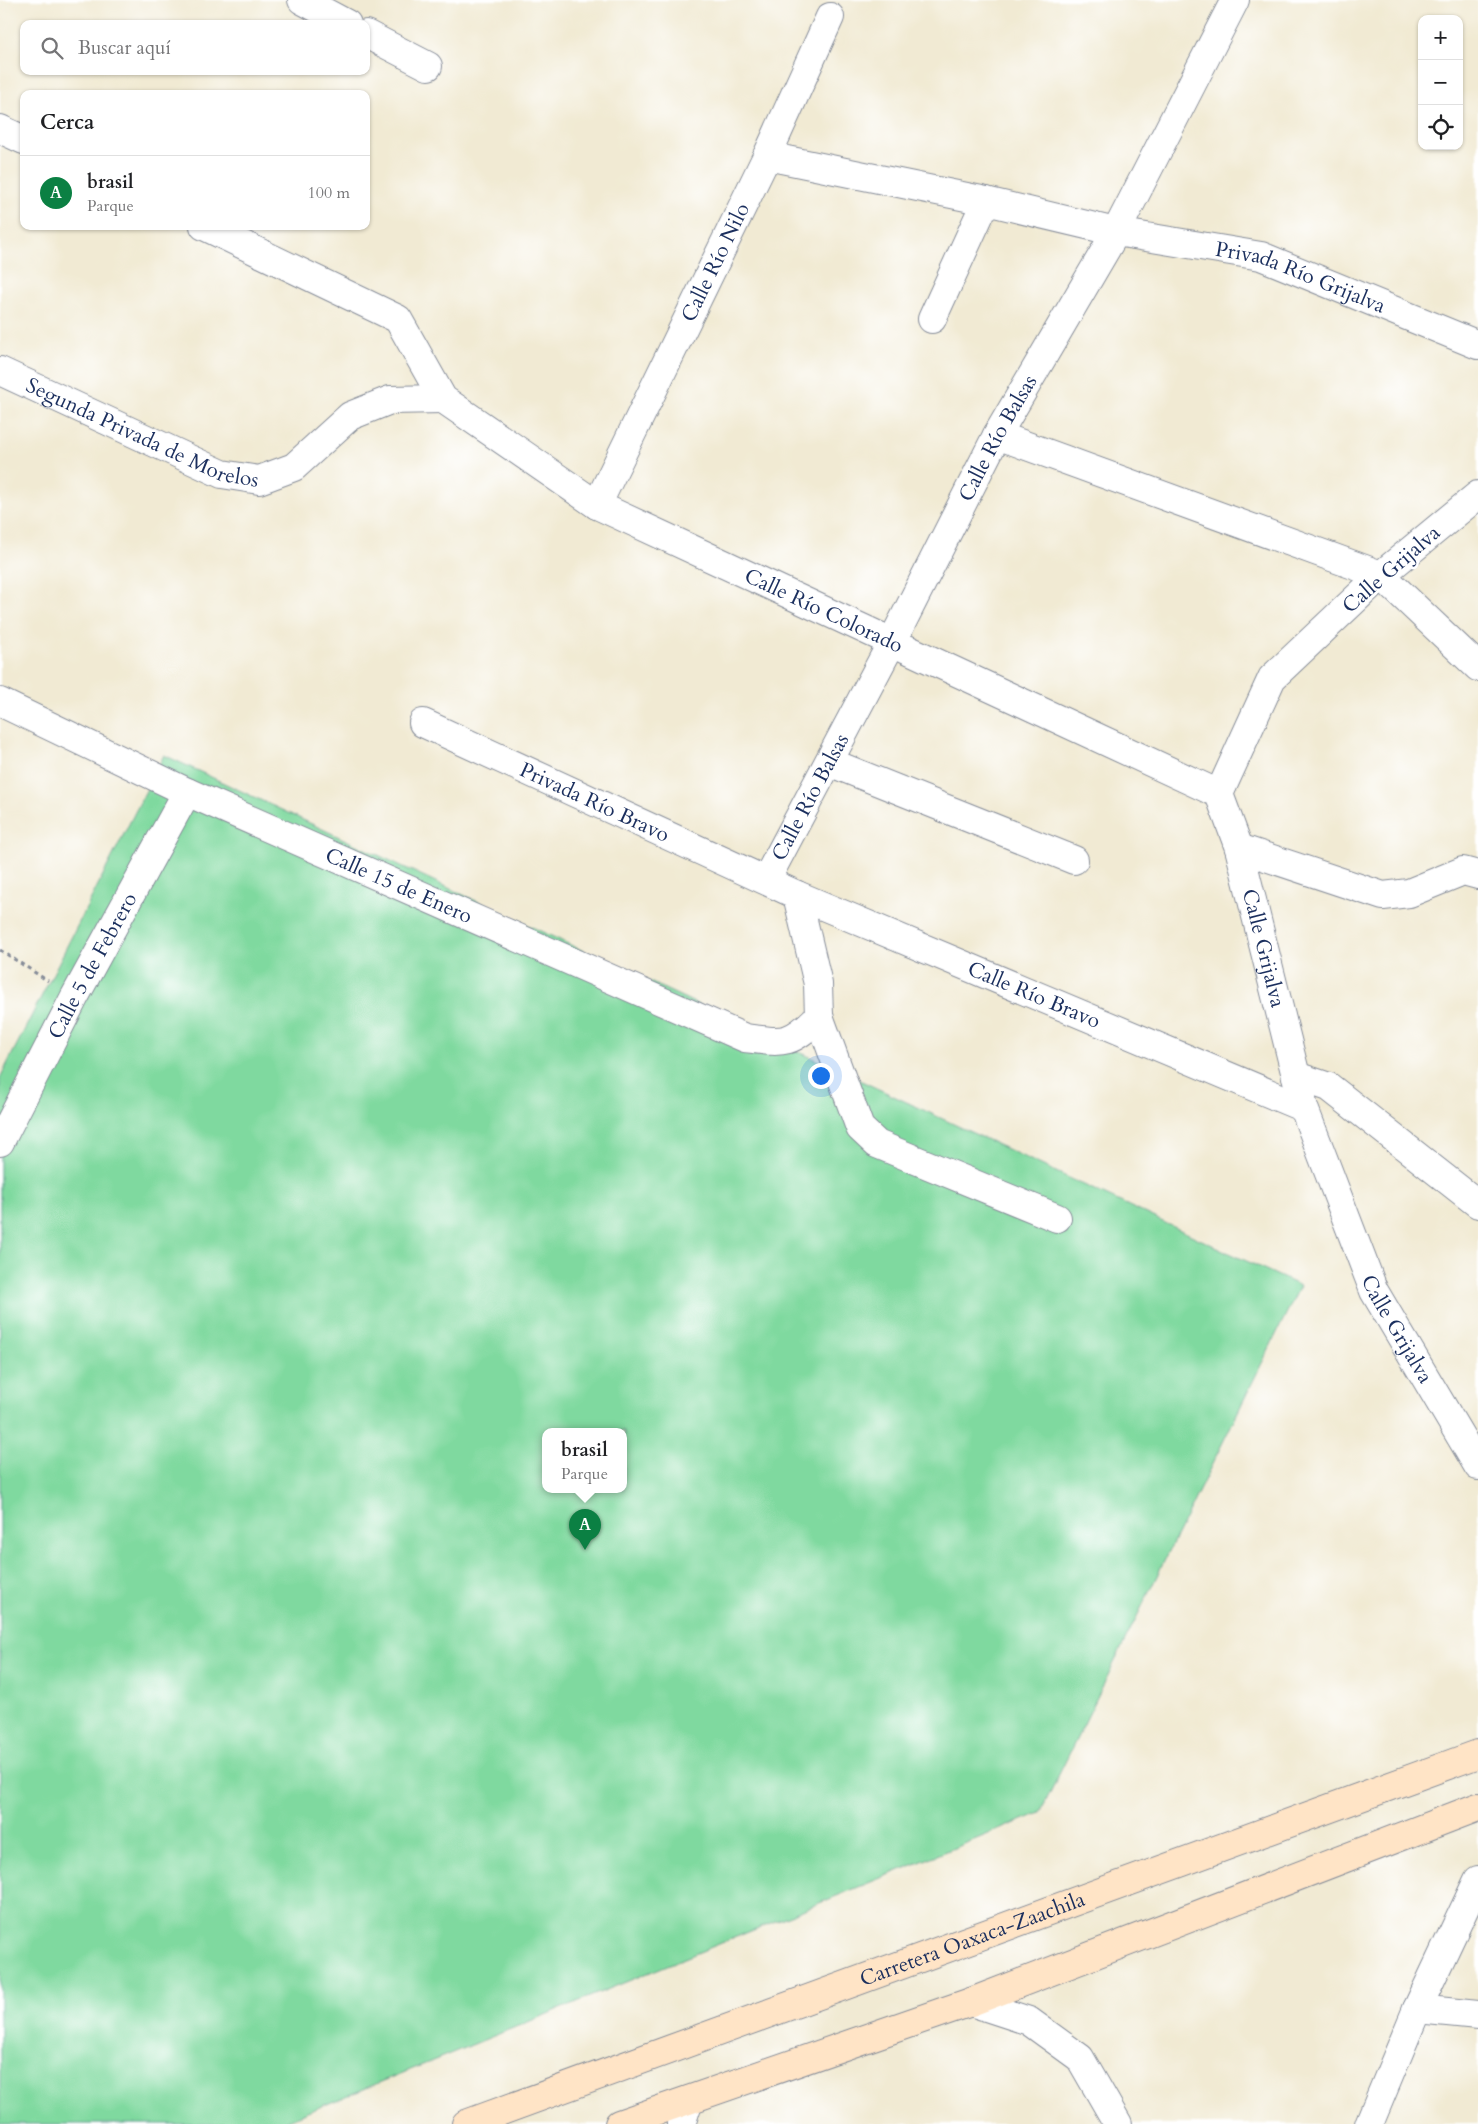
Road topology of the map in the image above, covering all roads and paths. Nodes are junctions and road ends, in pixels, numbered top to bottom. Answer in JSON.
{"nodes":[{"id":1,"x":302,"y":0,"type":"edge"},
{"id":2,"x":1235,"y":0,"type":"edge"},
{"id":3,"x":830,"y":17,"type":"dead end"},
{"id":4,"x":340,"y":20,"type":"edge"},
{"id":5,"x":370,"y":36,"type":"edge"},
{"id":6,"x":428,"y":66,"type":"dead end"},
{"id":7,"x":0,"y":129,"type":"edge"},
{"id":8,"x":20,"y":138,"type":"edge"},
{"id":9,"x":767,"y":156,"type":"junction"},
{"id":10,"x":986,"y":201,"type":"junction"},
{"id":11,"x":212,"y":230,"type":"edge"},
{"id":12,"x":1116,"y":232,"type":"junction"},
{"id":13,"x":932,"y":319,"type":"dead end"},
{"id":14,"x":1478,"y":344,"type":"edge"},
{"id":15,"x":0,"y":371,"type":"edge"},
{"id":16,"x":443,"y":399,"type":"junction"},
{"id":17,"x":997,"y":435,"type":"junction"},
{"id":18,"x":1478,"y":495,"type":"edge"},
{"id":19,"x":597,"y":505,"type":"junction"},
{"id":20,"x":1381,"y":575,"type":"junction"},
{"id":21,"x":892,"y":642,"type":"junction"},
{"id":22,"x":1478,"y":666,"type":"edge"},
{"id":23,"x":0,"y":702,"type":"edge"},
{"id":24,"x":423,"y":723,"type":"dead end"},
{"id":25,"x":829,"y":762,"type":"junction"},
{"id":26,"x":187,"y":792,"type":"junction"},
{"id":27,"x":1219,"y":794,"type":"junction"},
{"id":28,"x":1239,"y":848,"type":"junction"},
{"id":29,"x":1074,"y":860,"type":"dead end"},
{"id":30,"x":1478,"y":875,"type":"edge"},
{"id":31,"x":766,"y":880,"type":"junction"},
{"id":32,"x":797,"y":894,"type":"junction"},
{"id":33,"x":0,"y":950,"type":"edge"},
{"id":34,"x":74,"y":998,"type":"junction"},
{"id":35,"x":810,"y":1025,"type":"junction"},
{"id":36,"x":1296,"y":1076,"type":"junction"},
{"id":37,"x":1304,"y":1108,"type":"junction"},
{"id":38,"x":0,"y":1142,"type":"edge"},
{"id":39,"x":1478,"y":1204,"type":"edge"},
{"id":40,"x":1058,"y":1218,"type":"dead end"},
{"id":41,"x":1478,"y":1466,"type":"edge"},
{"id":42,"x":1478,"y":1754,"type":"edge"},
{"id":43,"x":1478,"y":1807,"type":"edge"},
{"id":44,"x":1478,"y":1880,"type":"edge"},
{"id":45,"x":971,"y":2002,"type":"junction"},
{"id":46,"x":1416,"y":2008,"type":"junction"},
{"id":47,"x":1478,"y":2015,"type":"edge"},
{"id":48,"x":685,"y":2112,"type":"edge"},
{"id":49,"x":466,"y":2124,"type":"edge"},
{"id":50,"x":619,"y":2124,"type":"edge"},
{"id":51,"x":1118,"y":2124,"type":"edge"},
{"id":52,"x":1369,"y":2124,"type":"edge"}],
"edges":[{"from":1,"to":4,"type":"street"},
{"from":2,"to":12,"type":"street","name":"Calle Río Balsas"},
{"from":3,"to":9,"type":"street","name":"Calle Río Nilo"},
{"from":5,"to":6,"type":"street"},
{"from":7,"to":8,"type":"street"},
{"from":9,"to":10,"type":"street","name":"Privada Río Grijalva"},
{"from":9,"to":19,"type":"street","name":"Calle Río Nilo"},
{"from":10,"to":12,"type":"street","name":"Privada Río Grijalva"},
{"from":10,"to":13,"type":"street"},
{"from":11,"to":16,"type":"street"},
{"from":12,"to":14,"type":"street","name":"Privada Río Grijalva"},
{"from":12,"to":17,"type":"street","name":"Calle Río Balsas"},
{"from":15,"to":16,"type":"street","name":"Segunda Privada de Morelos"},
{"from":16,"to":19,"type":"street","name":"Calle Río Colorado"},
{"from":17,"to":20,"type":"street"},
{"from":17,"to":21,"type":"street","name":"Calle Río Balsas"},
{"from":18,"to":20,"type":"street","name":"Calle Grijalva"},
{"from":19,"to":21,"type":"street","name":"Calle Río Colorado"},
{"from":20,"to":22,"type":"street"},
{"from":20,"to":27,"type":"street","name":"Calle Grijalva"},
{"from":21,"to":25,"type":"street","name":"Calle Río Balsas"},
{"from":21,"to":27,"type":"street","name":"Calle Río Colorado"},
{"from":23,"to":26,"type":"street","name":"Calle 15 de Enero"},
{"from":24,"to":31,"type":"street","name":"Privada Río Bravo"},
{"from":25,"to":29,"type":"street"},
{"from":25,"to":31,"type":"street","name":"Calle Río Balsas"},
{"from":26,"to":34,"type":"street","name":"Calle 5 de Febrero"},
{"from":26,"to":35,"type":"street","name":"Calle 15 de Enero"},
{"from":27,"to":28,"type":"street","name":"Calle Grijalva"},
{"from":28,"to":30,"type":"street"},
{"from":28,"to":36,"type":"street","name":"Calle Grijalva"},
{"from":31,"to":32,"type":"street","name":"Calle Río Bravo"},
{"from":32,"to":35,"type":"street","name":"Calle Río Balsas"},
{"from":32,"to":37,"type":"street","name":"Calle Río Bravo"},
{"from":33,"to":34,"type":"path"},
{"from":34,"to":38,"type":"street","name":"Calle 5 de Febrero"},
{"from":35,"to":40,"type":"street","name":"Calle Río Balsas"},
{"from":36,"to":37,"type":"street","name":"Calle Grijalva"},
{"from":36,"to":39,"type":"street"},
{"from":37,"to":41,"type":"street","name":"Calle Grijalva"},
{"from":42,"to":49,"type":"main road","name":"Carretera Oaxaca-Zaachila"},
{"from":43,"to":45,"type":"main road"},
{"from":44,"to":46,"type":"street"},
{"from":45,"to":48,"type":"main road"},
{"from":45,"to":51,"type":"street"},
{"from":46,"to":47,"type":"street"},
{"from":46,"to":52,"type":"street"},
{"from":48,"to":50,"type":"main road"}]}
